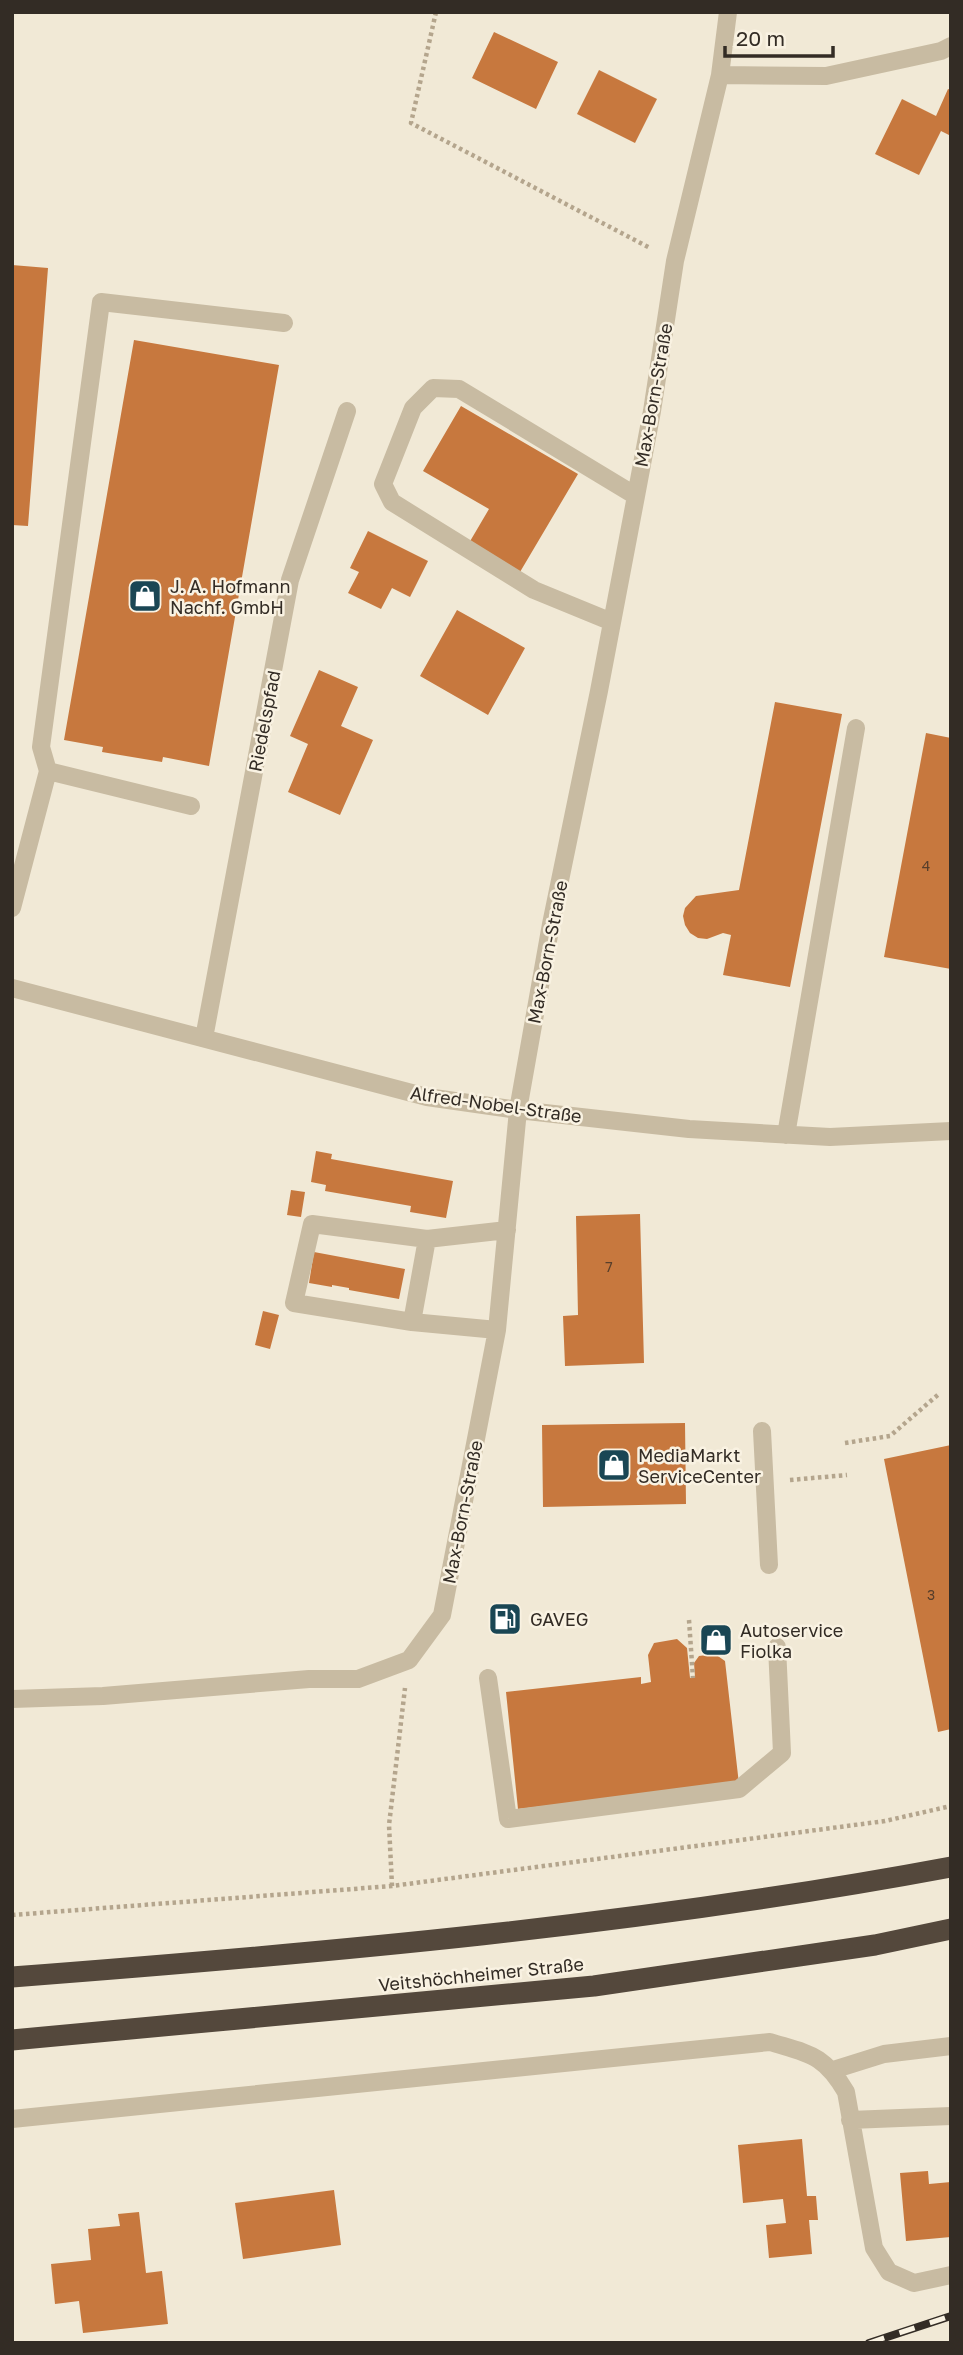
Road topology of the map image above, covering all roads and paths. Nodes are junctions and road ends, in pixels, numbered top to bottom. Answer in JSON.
{"nodes":[{"id":1,"x":436,"y":12,"type":"edge"},
{"id":2,"x":728,"y":12,"type":"edge"},
{"id":3,"x":951,"y":46,"type":"edge"},
{"id":4,"x":720,"y":75,"type":"junction"},
{"id":5,"x":675,"y":261,"type":"junction"},
{"id":6,"x":284,"y":323,"type":"dead end"},
{"id":7,"x":347,"y":411,"type":"dead end"},
{"id":8,"x":636,"y":496,"type":"junction"},
{"id":9,"x":612,"y":621,"type":"junction"},
{"id":10,"x":856,"y":729,"type":"dead end"},
{"id":11,"x":48,"y":771,"type":"junction"},
{"id":12,"x":191,"y":807,"type":"dead end"},
{"id":13,"x":12,"y":908,"type":"edge"},
{"id":14,"x":12,"y":988,"type":"edge"},
{"id":15,"x":204,"y":1038,"type":"junction"},
{"id":16,"x":518,"y":1110,"type":"junction"},
{"id":17,"x":951,"y":1131,"type":"edge"},
{"id":18,"x":786,"y":1135,"type":"junction"},
{"id":19,"x":507,"y":1230,"type":"junction"},
{"id":20,"x":427,"y":1239,"type":"junction"},
{"id":21,"x":412,"y":1322,"type":"junction"},
{"id":22,"x":497,"y":1330,"type":"junction"},
{"id":23,"x":940,"y":1393,"type":"dead end"},
{"id":24,"x":762,"y":1431,"type":"dead end"},
{"id":25,"x":845,"y":1443,"type":"dead end"},
{"id":26,"x":847,"y":1475,"type":"dead end"},
{"id":27,"x":793,"y":1480,"type":"dead end"},
{"id":28,"x":769,"y":1565,"type":"dead end"},
{"id":29,"x":689,"y":1620,"type":"dead end"},
{"id":30,"x":777,"y":1647,"type":"dead end"},
{"id":31,"x":409,"y":1660,"type":"junction"},
{"id":32,"x":488,"y":1678,"type":"dead end"},
{"id":33,"x":693,"y":1678,"type":"dead end"},
{"id":34,"x":12,"y":1699,"type":"edge"},
{"id":35,"x":951,"y":1806,"type":"edge"},
{"id":36,"x":951,"y":1867,"type":"edge"},
{"id":37,"x":392,"y":1886,"type":"junction"},
{"id":38,"x":12,"y":1915,"type":"edge"},
{"id":39,"x":951,"y":1929,"type":"edge"},
{"id":40,"x":12,"y":1976,"type":"edge"},
{"id":41,"x":12,"y":2040,"type":"edge"},
{"id":42,"x":951,"y":2046,"type":"edge"},
{"id":43,"x":833,"y":2070,"type":"junction"},
{"id":44,"x":951,"y":2116,"type":"edge"},
{"id":45,"x":12,"y":2119,"type":"edge"},
{"id":46,"x":849,"y":2120,"type":"junction"},
{"id":47,"x":951,"y":2275,"type":"edge"}],
"edges":[{"from":1,"to":5,"type":"path"},
{"from":2,"to":4,"type":"street","name":"Max-Born-Straße"},
{"from":3,"to":4,"type":"street"},
{"from":4,"to":5,"type":"street","name":"Max-Born-Straße"},
{"from":5,"to":8,"type":"street","name":"Max-Born-Straße"},
{"from":6,"to":11,"type":"street"},
{"from":7,"to":15,"type":"street","name":"Riedelspfad"},
{"from":8,"to":9,"type":"street","name":"Max-Born-Straße"},
{"from":8,"to":9,"type":"street"},
{"from":9,"to":16,"type":"street","name":"Max-Born-Straße"},
{"from":10,"to":18,"type":"street"},
{"from":11,"to":12,"type":"street"},
{"from":11,"to":13,"type":"street"},
{"from":14,"to":15,"type":"street","name":"Alfred-Nobel-Straße"},
{"from":15,"to":16,"type":"street","name":"Alfred-Nobel-Straße"},
{"from":16,"to":18,"type":"street","name":"Alfred-Nobel-Straße"},
{"from":16,"to":19,"type":"street","name":"Max-Born-Straße"},
{"from":17,"to":18,"type":"street","name":"Alfred-Nobel-Straße"},
{"from":19,"to":20,"type":"street"},
{"from":19,"to":22,"type":"street","name":"Max-Born-Straße"},
{"from":20,"to":21,"type":"street"},
{"from":20,"to":21,"type":"street"},
{"from":21,"to":22,"type":"street"},
{"from":22,"to":31,"type":"street","name":"Max-Born-Straße"},
{"from":23,"to":25,"type":"path"},
{"from":24,"to":28,"type":"street"},
{"from":26,"to":27,"type":"path"},
{"from":29,"to":33,"type":"path"},
{"from":30,"to":32,"type":"street"},
{"from":31,"to":34,"type":"street"},
{"from":31,"to":37,"type":"path"},
{"from":35,"to":37,"type":"path"},
{"from":36,"to":40,"type":"highway"},
{"from":37,"to":38,"type":"path"},
{"from":39,"to":41,"type":"highway","name":"Veitshöchheimer Straße"},
{"from":42,"to":43,"type":"street"},
{"from":43,"to":45,"type":"street"},
{"from":43,"to":46,"type":"street"},
{"from":44,"to":46,"type":"street"},
{"from":46,"to":47,"type":"street"}]}
